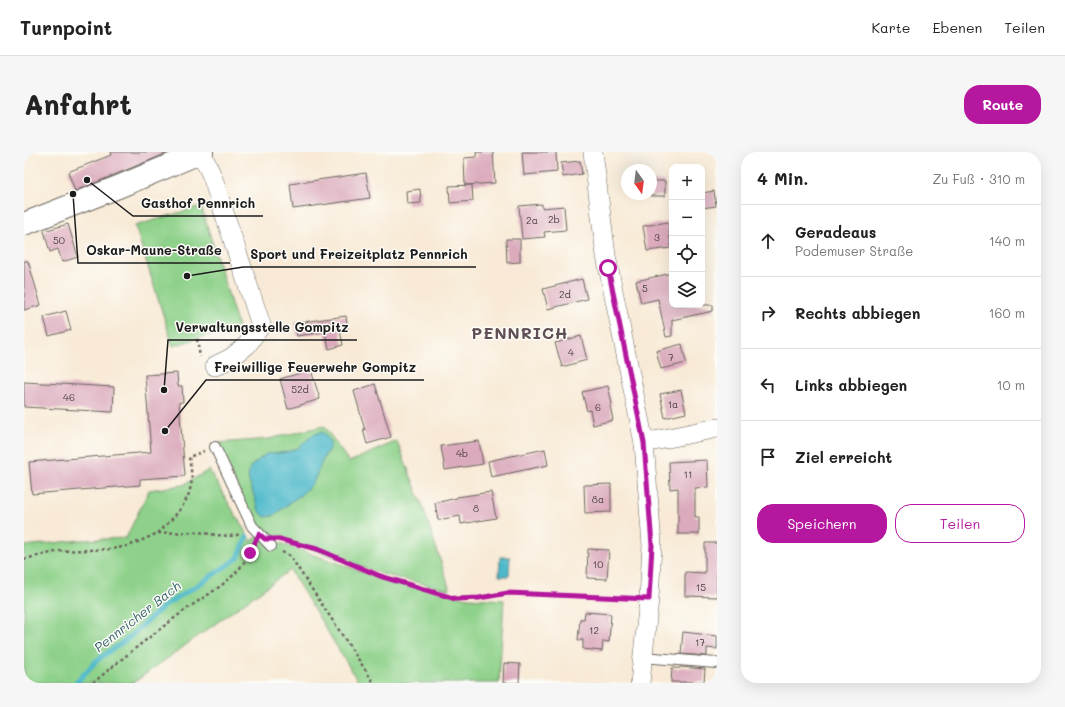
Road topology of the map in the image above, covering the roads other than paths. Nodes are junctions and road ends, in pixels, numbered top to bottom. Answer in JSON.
{"nodes":[{"id":1,"x":201,"y":152,"type":"edge"},
{"id":2,"x":593,"y":152,"type":"edge"},
{"id":3,"x":24,"y":224,"type":"edge"},
{"id":4,"x":215,"y":366,"type":"dead end"},
{"id":5,"x":717,"y":428,"type":"edge"},
{"id":6,"x":644,"y":443,"type":"junction"},
{"id":7,"x":215,"y":447,"type":"road end"},
{"id":8,"x":262,"y":536,"type":"road end"},
{"id":9,"x":642,"y":657,"type":"junction"},
{"id":10,"x":716,"y":663,"type":"dead end"},
{"id":11,"x":640,"y":683,"type":"edge"}],
"edges":[{"from":1,"to":3,"type":"street"},
{"from":1,"to":4,"type":"street"},
{"from":2,"to":6,"type":"street"},
{"from":5,"to":6,"type":"street"},
{"from":6,"to":9,"type":"street"},
{"from":7,"to":8,"type":"lane"},
{"from":9,"to":10,"type":"lane"},
{"from":9,"to":11,"type":"street"}]}
